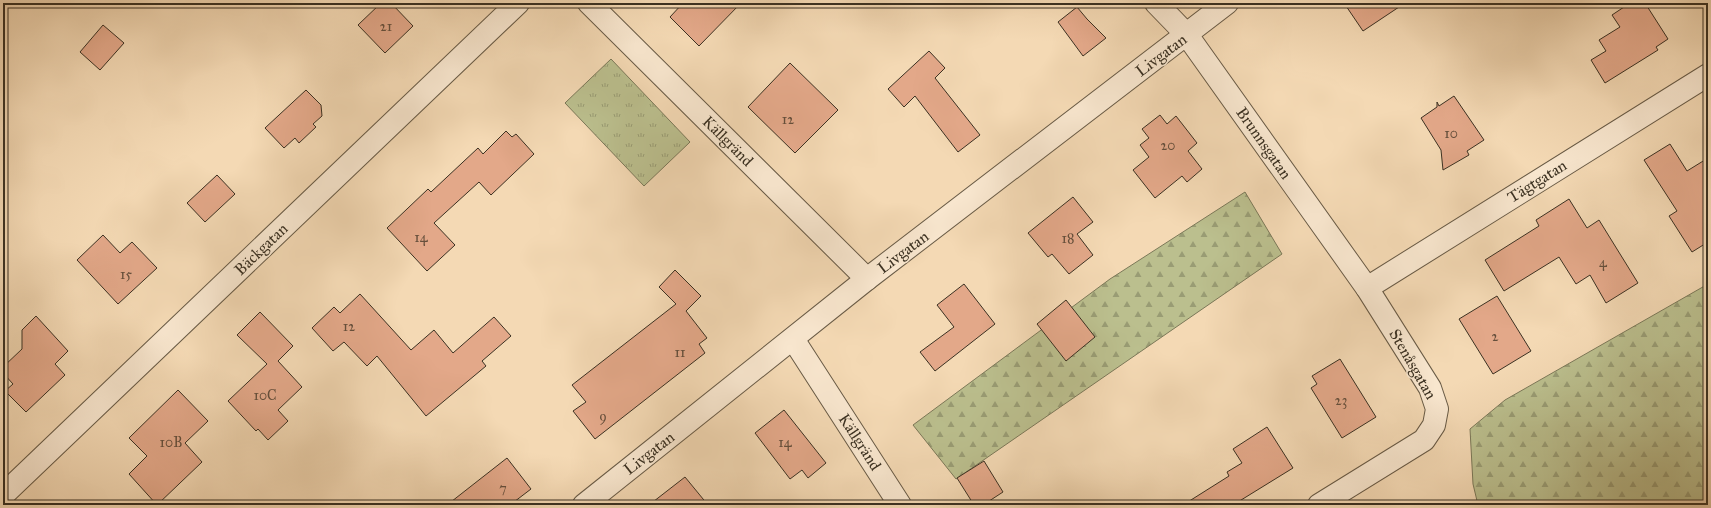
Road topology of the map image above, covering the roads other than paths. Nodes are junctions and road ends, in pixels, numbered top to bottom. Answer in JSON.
{"nodes":[{"id":1,"x":518,"y":3,"type":"edge"},
{"id":2,"x":589,"y":3,"type":"edge"},
{"id":3,"x":1156,"y":3,"type":"edge"},
{"id":4,"x":1227,"y":3,"type":"edge"},
{"id":5,"x":1187,"y":35,"type":"junction"},
{"id":6,"x":1708,"y":74,"type":"edge"},
{"id":7,"x":867,"y":279,"type":"junction"},
{"id":8,"x":1367,"y":288,"type":"junction"},
{"id":9,"x":793,"y":339,"type":"junction"},
{"id":10,"x":3,"y":495,"type":"edge"},
{"id":11,"x":584,"y":505,"type":"edge"},
{"id":12,"x":900,"y":505,"type":"edge"},
{"id":13,"x":1319,"y":505,"type":"edge"}],
"edges":[{"from":1,"to":10,"type":"street","name":"Bäckgatan"},
{"from":2,"to":7,"type":"street","name":"Källgränd"},
{"from":3,"to":5,"type":"street","name":"Brunnsgatan"},
{"from":4,"to":5,"type":"street","name":"Livgatan"},
{"from":5,"to":7,"type":"street","name":"Livgatan"},
{"from":5,"to":8,"type":"street","name":"Brunnsgatan"},
{"from":6,"to":8,"type":"street","name":"Tägtgatan"},
{"from":7,"to":9,"type":"street","name":"Livgatan"},
{"from":8,"to":13,"type":"street","name":"Stenåsgatan"},
{"from":9,"to":11,"type":"street","name":"Livgatan"},
{"from":9,"to":12,"type":"street","name":"Källgränd"}]}
